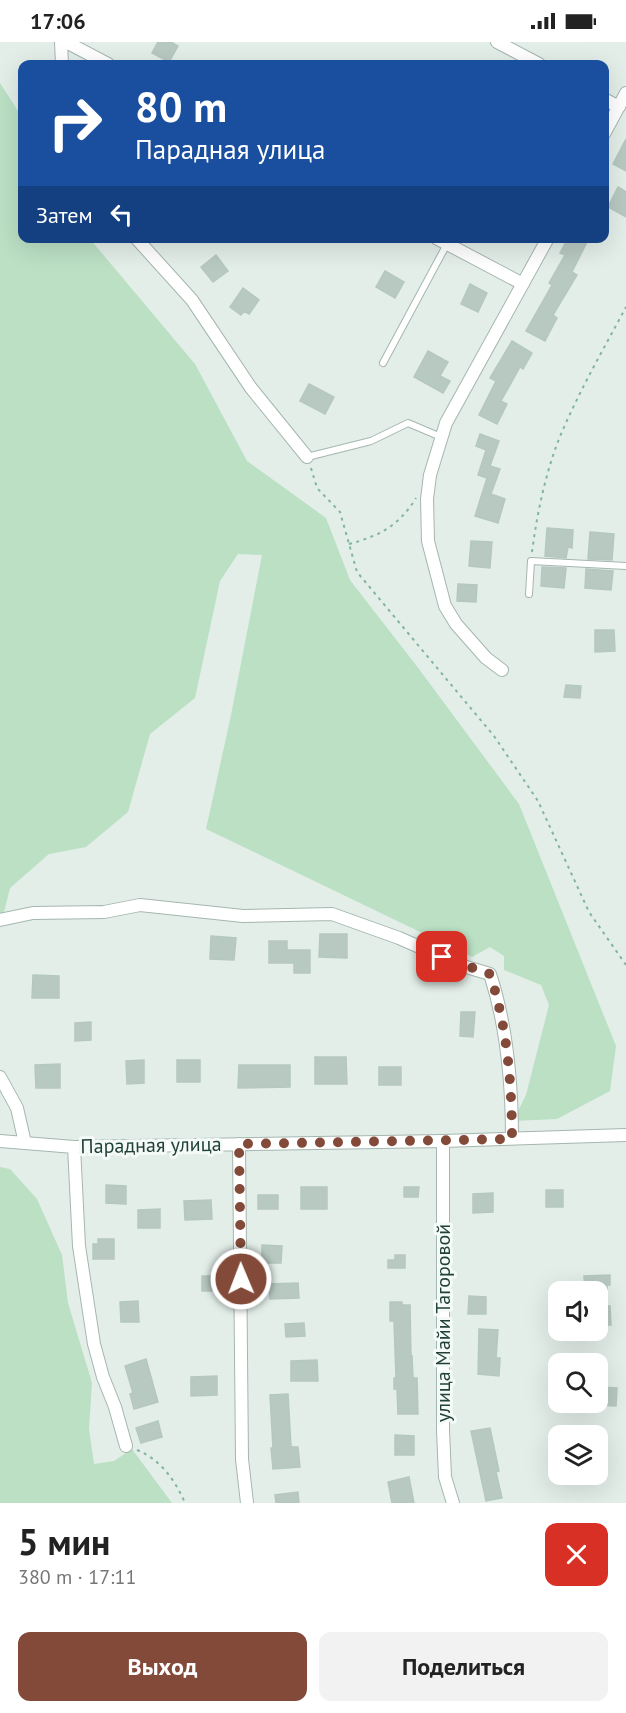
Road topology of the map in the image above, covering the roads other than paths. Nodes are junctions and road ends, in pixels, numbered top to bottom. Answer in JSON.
{"nodes":[{"id":1,"x":61,"y":42,"type":"edge"},
{"id":2,"x":66,"y":42,"type":"edge"},
{"id":3,"x":497,"y":42,"type":"edge"},
{"id":4,"x":84,"y":46,"type":"edge"},
{"id":5,"x":62,"y":60,"type":"edge"},
{"id":6,"x":103,"y":60,"type":"edge"},
{"id":7,"x":531,"y":60,"type":"edge"},
{"id":8,"x":626,"y":93,"type":"edge"},
{"id":9,"x":609,"y":102,"type":"edge"},
{"id":10,"x":619,"y":107,"type":"junction"},
{"id":11,"x":609,"y":125,"type":"edge"},
{"id":12,"x":141,"y":243,"type":"edge"},
{"id":13,"x":440,"y":243,"type":"edge"},
{"id":14,"x":445,"y":243,"type":"edge"},
{"id":15,"x":545,"y":243,"type":"edge"},
{"id":16,"x":523,"y":284,"type":"junction"},
{"id":17,"x":383,"y":363,"type":"dead end"},
{"id":18,"x":442,"y":438,"type":"junction"},
{"id":19,"x":307,"y":457,"type":"joint"},
{"id":20,"x":626,"y":566,"type":"edge"},
{"id":21,"x":529,"y":594,"type":"dead end"},
{"id":22,"x":502,"y":670,"type":"dead end"},
{"id":23,"x":0,"y":920,"type":"edge"},
{"id":24,"x":0,"y":1077,"type":"edge"},
{"id":25,"x":626,"y":1135,"type":"edge"},
{"id":26,"x":512,"y":1139,"type":"junction"},
{"id":27,"x":0,"y":1141,"type":"edge"},
{"id":28,"x":443,"y":1141,"type":"junction"},
{"id":29,"x":25,"y":1143,"type":"junction"},
{"id":30,"x":239,"y":1144,"type":"junction"},
{"id":31,"x":74,"y":1147,"type":"junction"},
{"id":32,"x":126,"y":1446,"type":"road end"},
{"id":33,"x":248,"y":1503,"type":"edge"},
{"id":34,"x":453,"y":1503,"type":"edge"}],
"edges":[{"from":1,"to":5,"type":"street"},
{"from":2,"to":4,"type":"street"},
{"from":3,"to":7,"type":"street"},
{"from":4,"to":6,"type":"street"},
{"from":8,"to":10,"type":"street"},
{"from":9,"to":10,"type":"street"},
{"from":10,"to":11,"type":"street"},
{"from":12,"to":19,"type":"street"},
{"from":13,"to":17,"type":"lane"},
{"from":14,"to":16,"type":"street"},
{"from":15,"to":16,"type":"street"},
{"from":16,"to":18,"type":"street"},
{"from":18,"to":19,"type":"lane"},
{"from":18,"to":22,"type":"street"},
{"from":20,"to":21,"type":"lane"},
{"from":23,"to":26,"type":"street"},
{"from":24,"to":29,"type":"street"},
{"from":25,"to":26,"type":"street","name":"Парадная улица"},
{"from":26,"to":28,"type":"street","name":"Парадная улица"},
{"from":27,"to":29,"type":"street","name":"Парадная улица"},
{"from":28,"to":30,"type":"street","name":"Парадная улица"},
{"from":28,"to":34,"type":"street","name":"улица Майи Тагоровой"},
{"from":29,"to":31,"type":"street","name":"Парадная улица"},
{"from":30,"to":31,"type":"street","name":"Парадная улица"},
{"from":30,"to":33,"type":"street"},
{"from":31,"to":32,"type":"street"}]}
